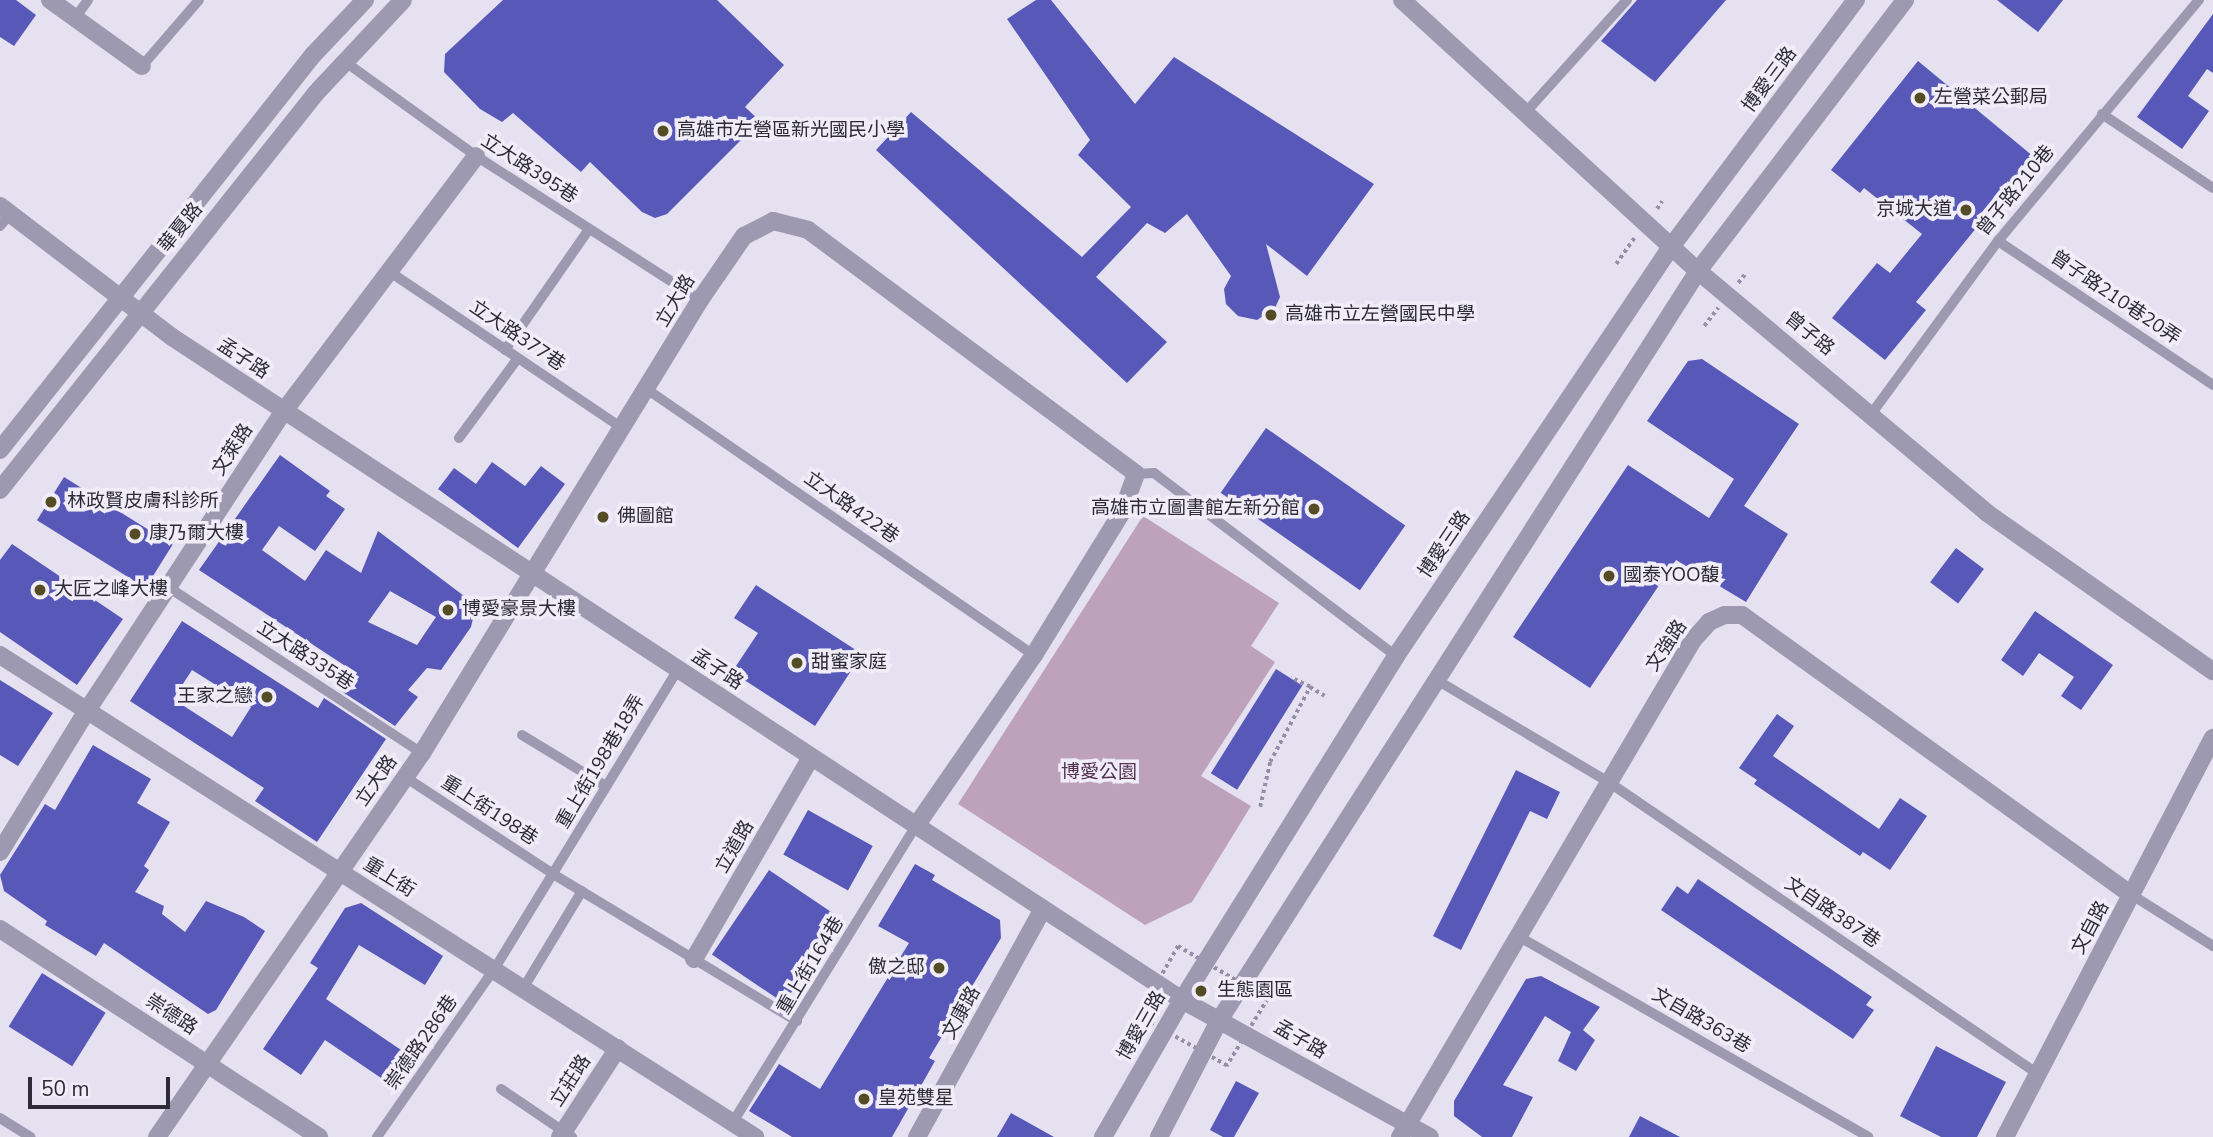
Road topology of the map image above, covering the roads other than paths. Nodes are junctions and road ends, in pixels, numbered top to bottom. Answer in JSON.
{"nodes":[{"id":1,"x":50,"y":0,"type":"edge"},
{"id":2,"x":88,"y":0,"type":"edge"},
{"id":3,"x":199,"y":0,"type":"edge"},
{"id":4,"x":365,"y":0,"type":"edge"},
{"id":5,"x":403,"y":0,"type":"edge"},
{"id":6,"x":1402,"y":0,"type":"edge"},
{"id":7,"x":1627,"y":0,"type":"edge"},
{"id":8,"x":1856,"y":0,"type":"edge"},
{"id":9,"x":1905,"y":0,"type":"edge"},
{"id":10,"x":2199,"y":0,"type":"edge"},
{"id":11,"x":75,"y":18,"type":"junction"},
{"id":12,"x":344,"y":61,"type":"junction"},
{"id":13,"x":142,"y":66,"type":"joint"},
{"id":14,"x":1526,"y":112,"type":"junction"},
{"id":15,"x":2102,"y":114,"type":"junction"},
{"id":16,"x":476,"y":156,"type":"junction"},
{"id":17,"x":2213,"y":188,"type":"edge"},
{"id":18,"x":3,"y":215,"type":"edge"},
{"id":19,"x":589,"y":229,"type":"junction"},
{"id":20,"x":1998,"y":241,"type":"junction"},
{"id":21,"x":1671,"y":247,"type":"junction"},
{"id":22,"x":1698,"y":271,"type":"junction"},
{"id":23,"x":390,"y":272,"type":"junction"},
{"id":24,"x":119,"y":298,"type":"junction"},
{"id":25,"x":700,"y":300,"type":"junction"},
{"id":26,"x":139,"y":313,"type":"junction"},
{"id":27,"x":505,"y":350,"type":"junction"},
{"id":28,"x":518,"y":358,"type":"junction"},
{"id":29,"x":2213,"y":385,"type":"edge"},
{"id":30,"x":648,"y":390,"type":"junction"},
{"id":31,"x":284,"y":411,"type":"junction"},
{"id":32,"x":1872,"y":413,"type":"junction"},
{"id":33,"x":625,"y":429,"type":"junction"},
{"id":34,"x":459,"y":438,"type":"dead end"},
{"id":35,"x":0,"y":450,"type":"edge"},
{"id":36,"x":1136,"y":474,"type":"junction"},
{"id":37,"x":0,"y":490,"type":"edge"},
{"id":38,"x":535,"y":576,"type":"junction"},
{"id":39,"x":168,"y":587,"type":"junction"},
{"id":40,"x":0,"y":655,"type":"edge"},
{"id":41,"x":1034,"y":655,"type":"junction"},
{"id":42,"x":1396,"y":656,"type":"junction"},
{"id":43,"x":678,"y":669,"type":"junction"},
{"id":44,"x":2213,"y":671,"type":"edge"},
{"id":45,"x":1435,"y":679,"type":"junction"},
{"id":46,"x":86,"y":712,"type":"junction"},
{"id":47,"x":522,"y":735,"type":"dead end"},
{"id":48,"x":2213,"y":738,"type":"edge"},
{"id":49,"x":422,"y":753,"type":"junction"},
{"id":50,"x":811,"y":757,"type":"junction"},
{"id":51,"x":405,"y":777,"type":"junction"},
{"id":52,"x":1607,"y":781,"type":"junction"},
{"id":53,"x":606,"y":786,"type":"junction"},
{"id":54,"x":916,"y":826,"type":"junction"},
{"id":55,"x":0,"y":852,"type":"edge"},
{"id":56,"x":339,"y":872,"type":"junction"},
{"id":57,"x":554,"y":874,"type":"junction"},
{"id":58,"x":582,"y":891,"type":"junction"},
{"id":59,"x":2132,"y":895,"type":"junction"},
{"id":60,"x":1043,"y":909,"type":"junction"},
{"id":61,"x":0,"y":929,"type":"edge"},
{"id":62,"x":1516,"y":935,"type":"junction"},
{"id":63,"x":2213,"y":946,"type":"edge"},
{"id":64,"x":694,"y":959,"type":"junction"},
{"id":65,"x":495,"y":968,"type":"junction"},
{"id":66,"x":524,"y":987,"type":"junction"},
{"id":67,"x":1182,"y":1000,"type":"junction"},
{"id":68,"x":1220,"y":1019,"type":"junction"},
{"id":69,"x":797,"y":1021,"type":"junction"},
{"id":70,"x":618,"y":1048,"type":"junction"},
{"id":71,"x":209,"y":1064,"type":"junction"},
{"id":72,"x":2038,"y":1074,"type":"junction"},
{"id":73,"x":501,"y":1089,"type":"dead end"},
{"id":74,"x":0,"y":1118,"type":"edge"},
{"id":75,"x":733,"y":1122,"type":"junction"},
{"id":76,"x":1404,"y":1131,"type":"edge"},
{"id":77,"x":1166,"y":1134,"type":"edge"},
{"id":78,"x":565,"y":1135,"type":"edge"},
{"id":79,"x":2010,"y":1135,"type":"edge"},
{"id":80,"x":31,"y":1137,"type":"edge"},
{"id":81,"x":158,"y":1137,"type":"edge"},
{"id":82,"x":319,"y":1137,"type":"edge"},
{"id":83,"x":377,"y":1137,"type":"edge"},
{"id":84,"x":755,"y":1137,"type":"edge"},
{"id":85,"x":917,"y":1137,"type":"edge"},
{"id":86,"x":1103,"y":1137,"type":"edge"},
{"id":87,"x":1430,"y":1137,"type":"edge"},
{"id":88,"x":1868,"y":1137,"type":"edge"}],
"edges":[{"from":1,"to":11,"type":"street"},
{"from":2,"to":11,"type":"lane"},
{"from":3,"to":13,"type":"lane"},
{"from":4,"to":24,"type":"street","name":"華夏路"},
{"from":5,"to":12,"type":"street","name":"華夏路"},
{"from":6,"to":14,"type":"street","name":"曾子路"},
{"from":7,"to":14,"type":"lane"},
{"from":8,"to":21,"type":"street","name":"博愛三路"},
{"from":9,"to":22,"type":"street"},
{"from":10,"to":15,"type":"lane","name":"曾子路210巷"},
{"from":11,"to":13,"type":"street"},
{"from":12,"to":16,"type":"lane","name":"立大路395巷"},
{"from":12,"to":26,"type":"street","name":"華夏路"},
{"from":14,"to":21,"type":"street","name":"曾子路"},
{"from":15,"to":17,"type":"lane"},
{"from":15,"to":20,"type":"lane","name":"曾子路210巷"},
{"from":16,"to":19,"type":"lane","name":"立大路395巷"},
{"from":16,"to":23,"type":"street","name":"文萊路"},
{"from":18,"to":24,"type":"street","name":"孟子路"},
{"from":19,"to":25,"type":"lane","name":"立大路395巷"},
{"from":19,"to":27,"type":"lane"},
{"from":20,"to":29,"type":"lane","name":"曾子路210巷20弄"},
{"from":20,"to":32,"type":"lane","name":"曾子路210巷"},
{"from":21,"to":22,"type":"street","name":"曾子路"},
{"from":21,"to":42,"type":"street","name":"博愛三路"},
{"from":22,"to":32,"type":"street","name":"曾子路"},
{"from":22,"to":45,"type":"street"},
{"from":23,"to":27,"type":"lane","name":"立大路377巷"},
{"from":23,"to":31,"type":"street","name":"文萊路"},
{"from":24,"to":26,"type":"street","name":"孟子路"},
{"from":24,"to":35,"type":"street","name":"華夏路"},
{"from":25,"to":30,"type":"street","name":"立大路"},
{"from":25,"to":36,"type":"street","name":"立大路"},
{"from":26,"to":31,"type":"street","name":"孟子路"},
{"from":26,"to":37,"type":"street","name":"華夏路"},
{"from":27,"to":28,"type":"lane","name":"立大路377巷"},
{"from":28,"to":33,"type":"lane","name":"立大路377巷"},
{"from":28,"to":34,"type":"lane"},
{"from":30,"to":33,"type":"street","name":"立大路"},
{"from":30,"to":41,"type":"lane","name":"立大路422巷"},
{"from":31,"to":38,"type":"street","name":"孟子路"},
{"from":31,"to":39,"type":"street","name":"文萊路"},
{"from":32,"to":44,"type":"street","name":"曾子路"},
{"from":33,"to":38,"type":"street","name":"立大路"},
{"from":36,"to":41,"type":"street"},
{"from":36,"to":42,"type":"lane"},
{"from":38,"to":43,"type":"street","name":"孟子路"},
{"from":38,"to":49,"type":"street","name":"立大路"},
{"from":39,"to":46,"type":"street","name":"文萊路"},
{"from":39,"to":49,"type":"lane","name":"立大路335巷"},
{"from":40,"to":46,"type":"street","name":"重上街"},
{"from":41,"to":54,"type":"street"},
{"from":42,"to":67,"type":"street","name":"博愛三路"},
{"from":43,"to":50,"type":"street","name":"孟子路"},
{"from":43,"to":53,"type":"lane","name":"重上街198巷18弄"},
{"from":45,"to":52,"type":"lane","name":"文自路387巷"},
{"from":45,"to":68,"type":"street"},
{"from":46,"to":55,"type":"street","name":"文萊路"},
{"from":46,"to":56,"type":"street","name":"重上街"},
{"from":47,"to":53,"type":"lane"},
{"from":48,"to":59,"type":"street","name":"文自路"},
{"from":49,"to":51,"type":"street","name":"立大路"},
{"from":50,"to":54,"type":"street","name":"孟子路"},
{"from":50,"to":64,"type":"street","name":"立道路"},
{"from":51,"to":56,"type":"street","name":"立大路"},
{"from":51,"to":57,"type":"lane","name":"重上街198巷"},
{"from":52,"to":59,"type":"street","name":"文強路"},
{"from":52,"to":62,"type":"street","name":"文強路"},
{"from":52,"to":72,"type":"lane","name":"文自路387巷"},
{"from":53,"to":57,"type":"lane","name":"重上街198巷18弄"},
{"from":54,"to":60,"type":"street","name":"孟子路"},
{"from":54,"to":69,"type":"lane","name":"重上街164巷"},
{"from":56,"to":65,"type":"street","name":"重上街"},
{"from":56,"to":71,"type":"street","name":"立大路"},
{"from":57,"to":58,"type":"lane"},
{"from":57,"to":65,"type":"lane","name":"重上街198巷18弄"},
{"from":58,"to":64,"type":"lane"},
{"from":58,"to":66,"type":"lane"},
{"from":59,"to":63,"type":"lane"},
{"from":59,"to":72,"type":"street","name":"文自路"},
{"from":60,"to":67,"type":"street","name":"孟子路"},
{"from":60,"to":85,"type":"street","name":"文康路"},
{"from":61,"to":71,"type":"street","name":"崇德路"},
{"from":62,"to":76,"type":"street","name":"文強路"},
{"from":62,"to":88,"type":"lane","name":"文自路363巷"},
{"from":64,"to":69,"type":"lane"},
{"from":65,"to":66,"type":"street","name":"重上街"},
{"from":65,"to":83,"type":"lane","name":"崇德路286巷"},
{"from":66,"to":70,"type":"street","name":"重上街"},
{"from":67,"to":68,"type":"street","name":"孟子路"},
{"from":67,"to":86,"type":"street","name":"博愛三路"},
{"from":68,"to":76,"type":"street","name":"孟子路"},
{"from":68,"to":77,"type":"street"},
{"from":69,"to":75,"type":"lane","name":"重上街164巷"},
{"from":70,"to":75,"type":"street","name":"重上街"},
{"from":70,"to":78,"type":"street","name":"立莊路"},
{"from":71,"to":81,"type":"street","name":"立大路"},
{"from":71,"to":82,"type":"street","name":"崇德路"},
{"from":72,"to":79,"type":"street","name":"文自路"},
{"from":73,"to":78,"type":"lane"},
{"from":74,"to":80,"type":"lane"},
{"from":75,"to":84,"type":"street","name":"重上街"},
{"from":76,"to":87,"type":"street","name":"孟子路"}]}
